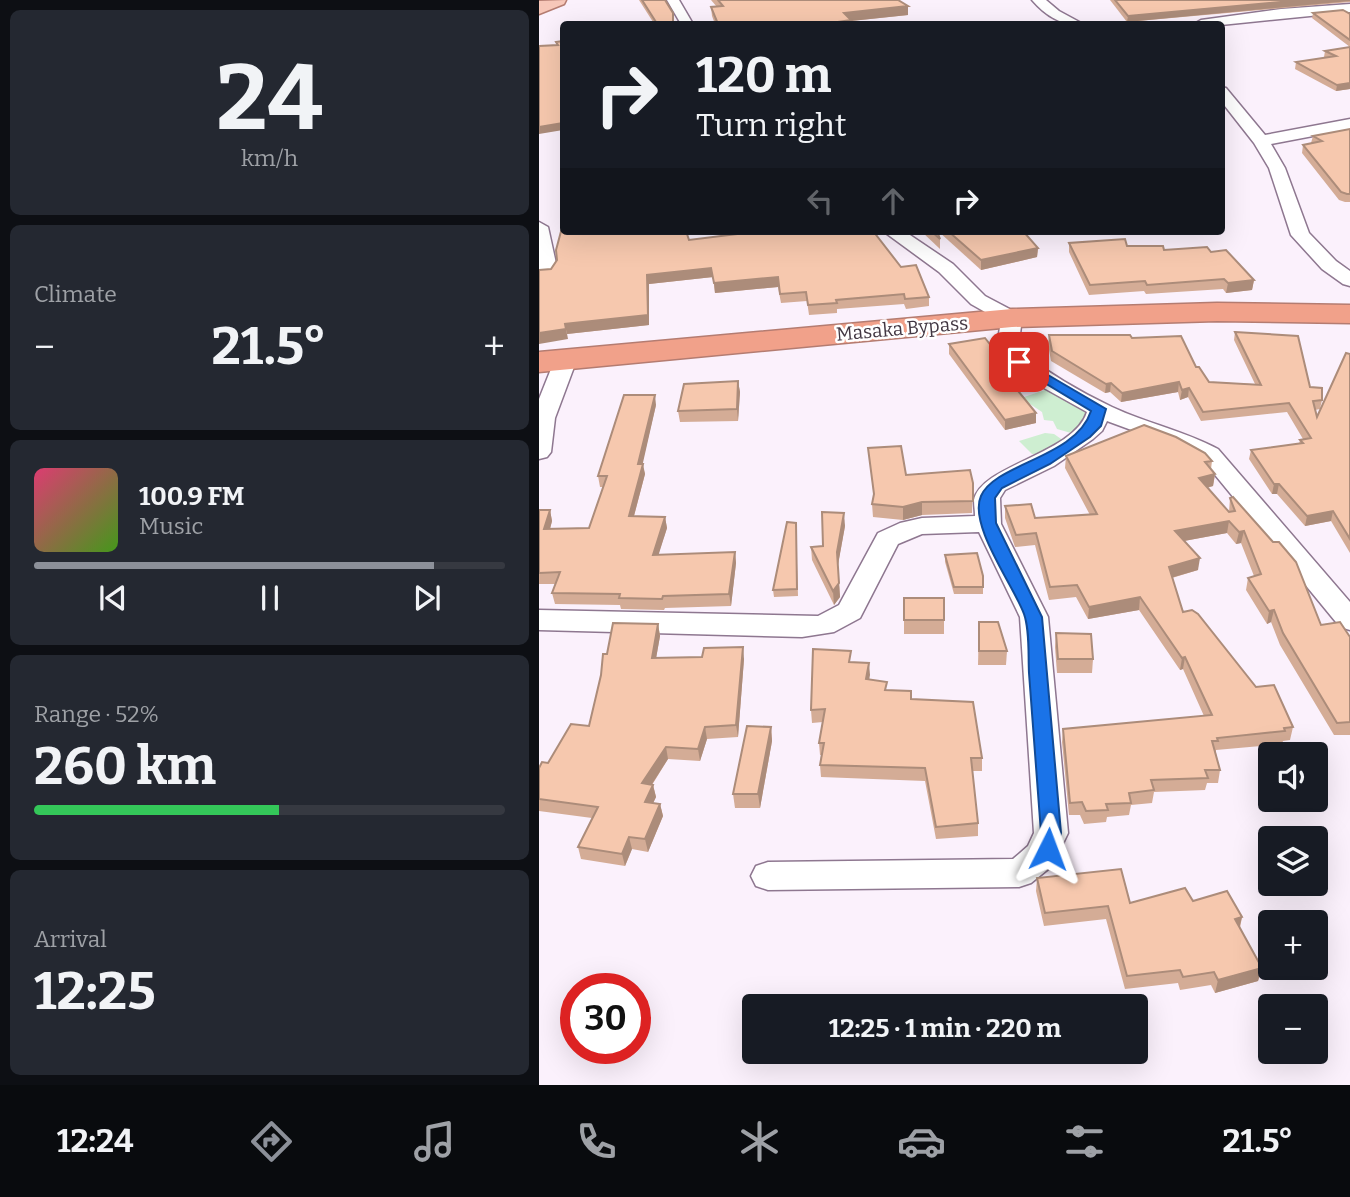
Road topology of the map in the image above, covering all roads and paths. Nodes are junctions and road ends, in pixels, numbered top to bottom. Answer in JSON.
{"nodes":[{"id":1,"x":558,"y":0,"type":"edge"},
{"id":2,"x":673,"y":0,"type":"edge"},
{"id":3,"x":1038,"y":0,"type":"edge"},
{"id":4,"x":1350,"y":8,"type":"edge"},
{"id":5,"x":539,"y":9,"type":"edge"},
{"id":6,"x":685,"y":21,"type":"edge"},
{"id":7,"x":1069,"y":21,"type":"edge"},
{"id":8,"x":1223,"y":21,"type":"edge"},
{"id":9,"x":1225,"y":96,"type":"edge"},
{"id":10,"x":1350,"y":124,"type":"edge"},
{"id":11,"x":1261,"y":141,"type":"junction"},
{"id":12,"x":539,"y":227,"type":"edge"},
{"id":13,"x":898,"y":235,"type":"edge"},
{"id":14,"x":547,"y":268,"type":"edge"},
{"id":15,"x":1350,"y":280,"type":"edge"},
{"id":16,"x":1350,"y":314,"type":"edge"},
{"id":17,"x":1013,"y":318,"type":"junction"},
{"id":18,"x":552,"y":360,"type":"edge"},
{"id":19,"x":1099,"y":409,"type":"junction"},
{"id":20,"x":539,"y":452,"type":"edge"},
{"id":21,"x":988,"y":523,"type":"junction"},
{"id":22,"x":539,"y":620,"type":"edge"},
{"id":23,"x":1350,"y":620,"type":"edge"},
{"id":24,"x":768,"y":876,"type":"dead end"}],
"edges":[{"from":1,"to":5,"type":"main road"},
{"from":2,"to":6,"type":"street"},
{"from":3,"to":7,"type":"street"},
{"from":4,"to":8,"type":"street"},
{"from":9,"to":11,"type":"street"},
{"from":10,"to":11,"type":"street"},
{"from":11,"to":15,"type":"street"},
{"from":12,"to":14,"type":"street"},
{"from":13,"to":17,"type":"street"},
{"from":16,"to":17,"type":"highway","name":"Masaka Bypass"},
{"from":17,"to":18,"type":"highway","name":"Masaka Bypass"},
{"from":17,"to":19,"type":"street"},
{"from":18,"to":20,"type":"street"},
{"from":19,"to":21,"type":"street"},
{"from":19,"to":23,"type":"street"},
{"from":21,"to":22,"type":"street"},
{"from":21,"to":24,"type":"street"}]}
